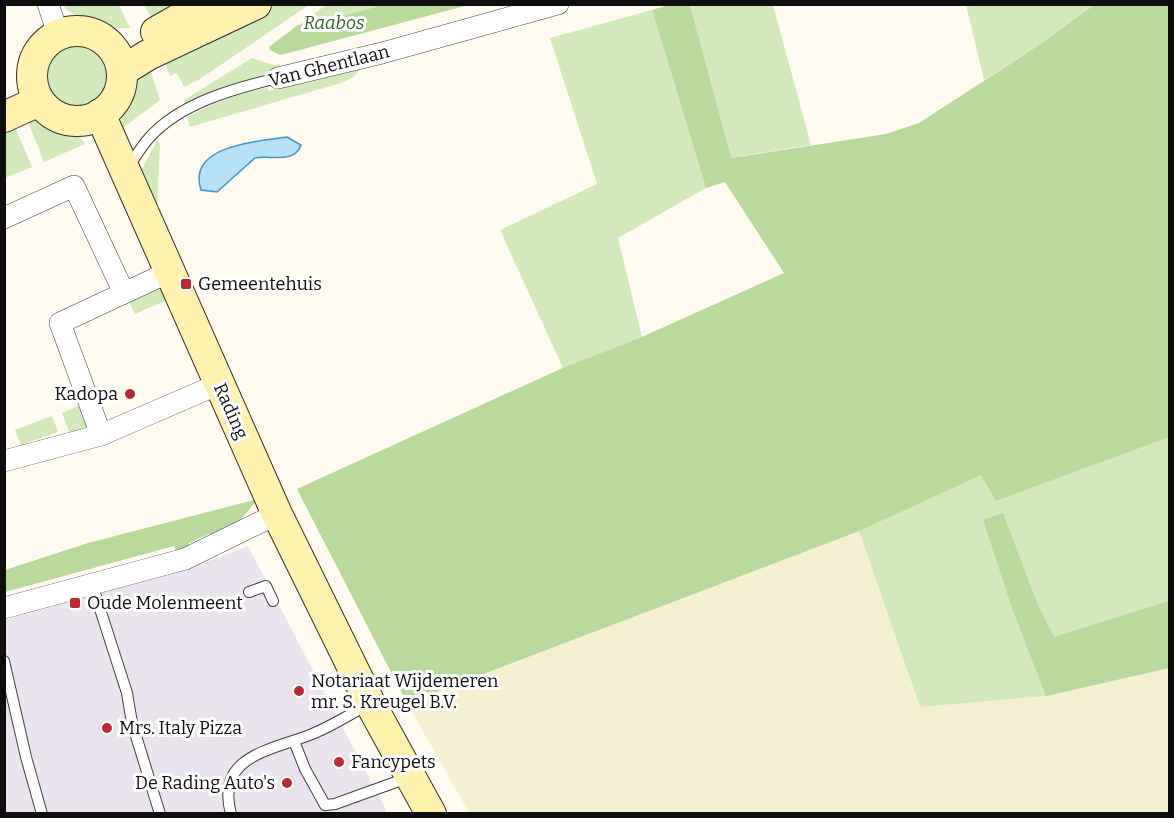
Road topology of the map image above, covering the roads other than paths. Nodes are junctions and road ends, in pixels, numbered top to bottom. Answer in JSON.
{"nodes":[{"id":1,"x":48,"y":4,"type":"edge"},
{"id":2,"x":205,"y":4,"type":"edge"},
{"id":3,"x":256,"y":4,"type":"edge"},
{"id":4,"x":558,"y":4,"type":"edge"},
{"id":5,"x":58,"y":34,"type":"junction"},
{"id":6,"x":119,"y":61,"type":"junction"},
{"id":7,"x":278,"y":78,"type":"joint"},
{"id":8,"x":36,"y":92,"type":"junction"},
{"id":9,"x":4,"y":97,"type":"edge"},
{"id":10,"x":100,"y":114,"type":"junction"},
{"id":11,"x":4,"y":117,"type":"edge"},
{"id":12,"x":125,"y":171,"type":"junction"},
{"id":13,"x":4,"y":218,"type":"edge"},
{"id":14,"x":169,"y":272,"type":"junction"},
{"id":15,"x":124,"y":293,"type":"junction"},
{"id":16,"x":205,"y":390,"type":"dead end"},
{"id":17,"x":101,"y":435,"type":"junction"},
{"id":18,"x":4,"y":461,"type":"edge"},
{"id":19,"x":277,"y":514,"type":"junction"},
{"id":20,"x":92,"y":584,"type":"junction"},
{"id":21,"x":249,"y":592,"type":"dead end"},
{"id":22,"x":273,"y":601,"type":"dead end"},
{"id":23,"x":4,"y":608,"type":"edge"},
{"id":24,"x":4,"y":661,"type":"edge"},
{"id":25,"x":370,"y":703,"type":"junction"},
{"id":26,"x":294,"y":741,"type":"junction"},
{"id":27,"x":410,"y":777,"type":"junction"},
{"id":28,"x":42,"y":813,"type":"edge"},
{"id":29,"x":160,"y":813,"type":"edge"},
{"id":30,"x":231,"y":813,"type":"edge"},
{"id":31,"x":430,"y":813,"type":"edge"}],
"edges":[{"from":1,"to":5,"type":"street"},
{"from":2,"to":6,"type":"main road"},
{"from":3,"to":6,"type":"main road"},
{"from":4,"to":7,"type":"street","name":"Van Ghentlaan"},
{"from":5,"to":6,"type":"main road"},
{"from":5,"to":8,"type":"main road"},
{"from":6,"to":10,"type":"main road"},
{"from":7,"to":12,"type":"lane","name":"Van Ghentlaan"},
{"from":8,"to":9,"type":"main road"},
{"from":8,"to":10,"type":"main road"},
{"from":8,"to":11,"type":"main road"},
{"from":10,"to":12,"type":"main road","name":"Rading"},
{"from":12,"to":14,"type":"main road","name":"Rading"},
{"from":13,"to":15,"type":"street"},
{"from":14,"to":15,"type":"street"},
{"from":14,"to":19,"type":"main road","name":"Rading"},
{"from":15,"to":17,"type":"street"},
{"from":16,"to":17,"type":"street"},
{"from":17,"to":18,"type":"street"},
{"from":19,"to":20,"type":"street"},
{"from":19,"to":25,"type":"main road","name":"Rading"},
{"from":20,"to":23,"type":"street"},
{"from":20,"to":29,"type":"lane"},
{"from":21,"to":22,"type":"lane"},
{"from":24,"to":28,"type":"lane"},
{"from":25,"to":26,"type":"lane"},
{"from":25,"to":27,"type":"main road","name":"Rading"},
{"from":26,"to":27,"type":"lane"},
{"from":26,"to":30,"type":"lane"},
{"from":27,"to":31,"type":"main road","name":"Rading"}]}
